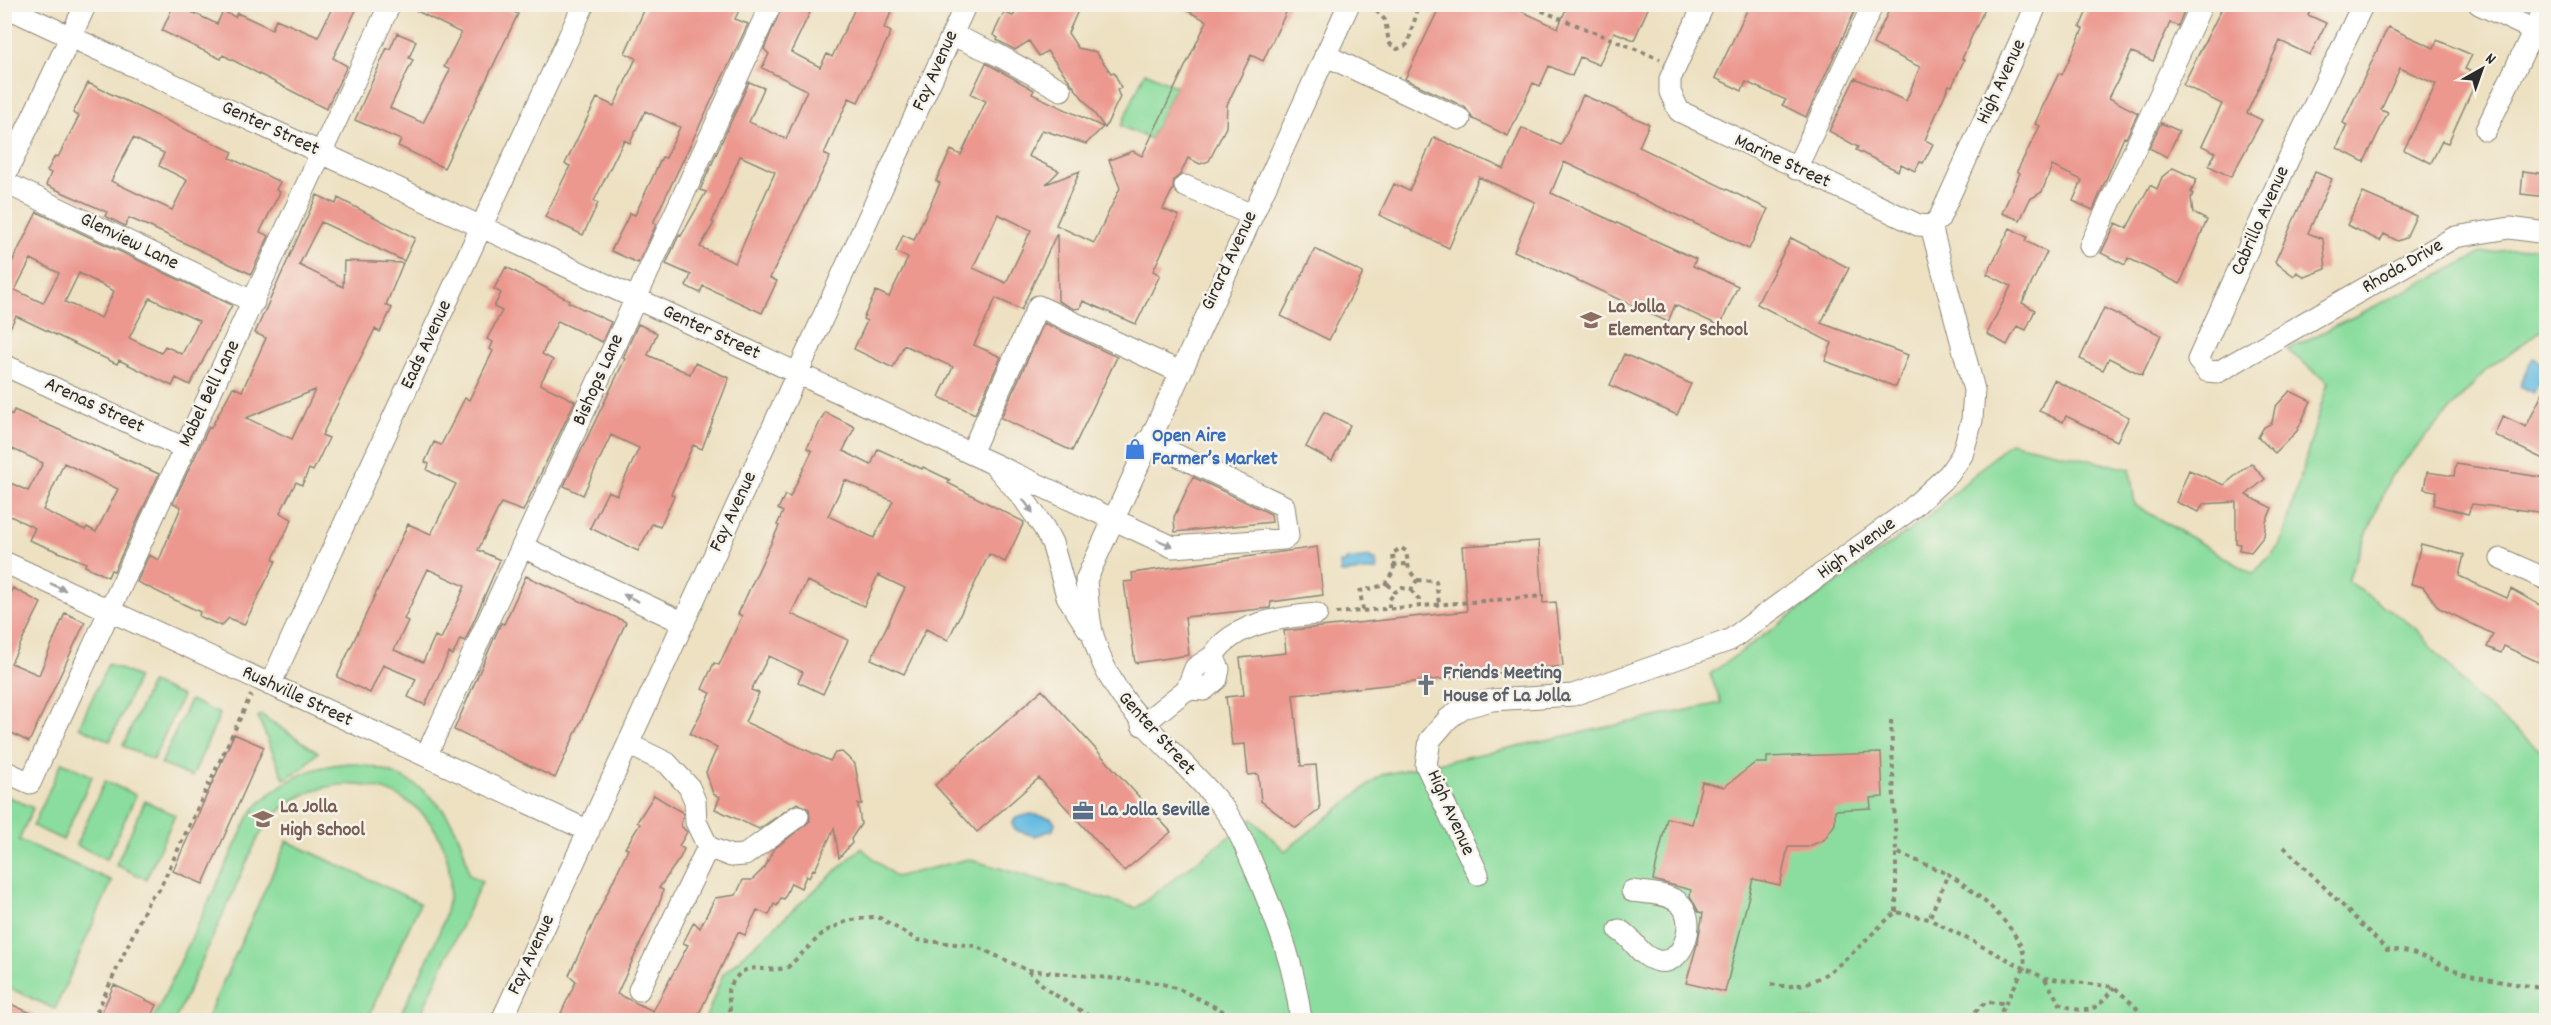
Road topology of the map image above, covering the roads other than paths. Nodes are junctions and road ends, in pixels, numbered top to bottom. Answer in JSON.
{"nodes":[{"id":1,"x":86,"y":4,"type":"edge"},
{"id":2,"x":390,"y":4,"type":"edge"},
{"id":3,"x":584,"y":4,"type":"edge"},
{"id":4,"x":771,"y":4,"type":"edge"},
{"id":5,"x":966,"y":4,"type":"edge"},
{"id":6,"x":1349,"y":4,"type":"edge"},
{"id":7,"x":1704,"y":4,"type":"edge"},
{"id":8,"x":1873,"y":4,"type":"edge"},
{"id":9,"x":2037,"y":4,"type":"edge"},
{"id":10,"x":2202,"y":4,"type":"edge"},
{"id":11,"x":2363,"y":4,"type":"edge"},
{"id":12,"x":2479,"y":4,"type":"edge"},
{"id":13,"x":2547,"y":5,"type":"edge"},
{"id":14,"x":4,"y":6,"type":"edge"},
{"id":15,"x":2534,"y":30,"type":"junction"},
{"id":16,"x":952,"y":35,"type":"junction"},
{"id":17,"x":71,"y":37,"type":"junction"},
{"id":18,"x":1325,"y":55,"type":"junction"},
{"id":19,"x":1061,"y":90,"type":"dead end"},
{"id":20,"x":1460,"y":119,"type":"dead end"},
{"id":21,"x":2486,"y":130,"type":"dead end"},
{"id":22,"x":321,"y":152,"type":"junction"},
{"id":23,"x":1796,"y":169,"type":"junction"},
{"id":24,"x":4,"y":180,"type":"edge"},
{"id":25,"x":1185,"y":186,"type":"dead end"},
{"id":26,"x":1252,"y":215,"type":"junction"},
{"id":27,"x":481,"y":226,"type":"junction"},
{"id":28,"x":1931,"y":226,"type":"junction"},
{"id":29,"x":2547,"y":233,"type":"edge"},
{"id":30,"x":2090,"y":246,"type":"dead end"},
{"id":31,"x":636,"y":298,"type":"junction"},
{"id":32,"x":254,"y":302,"type":"junction"},
{"id":33,"x":2271,"y":341,"type":"joint"},
{"id":34,"x":4,"y":365,"type":"edge"},
{"id":35,"x":1180,"y":372,"type":"junction"},
{"id":36,"x":798,"y":373,"type":"junction"},
{"id":37,"x":1147,"y":441,"type":"junction"},
{"id":38,"x":184,"y":448,"type":"junction"},
{"id":39,"x":971,"y":453,"type":"junction"},
{"id":40,"x":990,"y":461,"type":"junction"},
{"id":41,"x":1112,"y":518,"type":"junction"},
{"id":42,"x":523,"y":547,"type":"junction"},
{"id":43,"x":2501,"y":559,"type":"dead end"},
{"id":44,"x":4,"y":562,"type":"edge"},
{"id":45,"x":2547,"y":579,"type":"edge"},
{"id":46,"x":111,"y":611,"type":"junction"},
{"id":47,"x":1317,"y":614,"type":"road end"},
{"id":48,"x":684,"y":623,"type":"junction"},
{"id":49,"x":1093,"y":637,"type":"junction"},
{"id":50,"x":261,"y":689,"type":"junction"},
{"id":51,"x":1142,"y":724,"type":"junction"},
{"id":52,"x":628,"y":744,"type":"junction"},
{"id":53,"x":426,"y":756,"type":"junction"},
{"id":54,"x":4,"y":771,"type":"edge"},
{"id":55,"x":798,"y":816,"type":"dead end"},
{"id":56,"x":589,"y":831,"type":"junction"},
{"id":57,"x":708,"y":847,"type":"junction"},
{"id":58,"x":1478,"y":874,"type":"dead end"},
{"id":59,"x":1632,"y":891,"type":"dead end"},
{"id":60,"x":1619,"y":930,"type":"dead end"},
{"id":61,"x":639,"y":990,"type":"dead end"},
{"id":62,"x":502,"y":1020,"type":"edge"},
{"id":63,"x":1301,"y":1020,"type":"edge"}],
"edges":[{"from":1,"to":17,"type":"street"},
{"from":2,"to":22,"type":"street","name":"Mabel Bell Lane"},
{"from":3,"to":27,"type":"street","name":"Eads Avenue"},
{"from":4,"to":31,"type":"street","name":"Bishops Lane"},
{"from":5,"to":16,"type":"street","name":"Fay Avenue"},
{"from":6,"to":18,"type":"street","name":"Girard Avenue"},
{"from":7,"to":23,"type":"street","name":"Marine Street"},
{"from":8,"to":23,"type":"street"},
{"from":9,"to":28,"type":"street","name":"High Avenue"},
{"from":10,"to":30,"type":"street"},
{"from":11,"to":33,"type":"street","name":"Cabrillo Avenue"},
{"from":12,"to":15,"type":"street"},
{"from":13,"to":15,"type":"street"},
{"from":14,"to":17,"type":"street","name":"Genter Street"},
{"from":15,"to":21,"type":"street"},
{"from":16,"to":19,"type":"street"},
{"from":16,"to":36,"type":"street","name":"Fay Avenue"},
{"from":17,"to":22,"type":"street","name":"Genter Street"},
{"from":17,"to":24,"type":"street"},
{"from":18,"to":20,"type":"street"},
{"from":18,"to":26,"type":"street","name":"Girard Avenue"},
{"from":22,"to":27,"type":"street","name":"Genter Street"},
{"from":22,"to":32,"type":"street","name":"Mabel Bell Lane"},
{"from":23,"to":28,"type":"street","name":"Marine Street"},
{"from":24,"to":32,"type":"street","name":"Glenview Lane"},
{"from":25,"to":26,"type":"street"},
{"from":26,"to":35,"type":"street","name":"Girard Avenue"},
{"from":27,"to":31,"type":"street","name":"Genter Street"},
{"from":27,"to":50,"type":"street","name":"Eads Avenue"},
{"from":28,"to":58,"type":"street","name":"High Avenue"},
{"from":29,"to":33,"type":"street","name":"Rhoda Drive"},
{"from":31,"to":36,"type":"street","name":"Genter Street"},
{"from":31,"to":42,"type":"street","name":"Bishops Lane"},
{"from":32,"to":38,"type":"street","name":"Mabel Bell Lane"},
{"from":34,"to":38,"type":"street","name":"Arenas Street"},
{"from":35,"to":37,"type":"street","name":"Girard Avenue"},
{"from":35,"to":39,"type":"street"},
{"from":36,"to":39,"type":"street","name":"Genter Street"},
{"from":36,"to":48,"type":"street","name":"Fay Avenue"},
{"from":37,"to":41,"type":"street","name":"Girard Avenue"},
{"from":41,"to":37,"type":"street","one_way":true},
{"from":38,"to":46,"type":"street","name":"Mabel Bell Lane"},
{"from":39,"to":40,"type":"street","name":"Genter Street"},
{"from":40,"to":41,"type":"street","name":"Genter Street"},
{"from":40,"to":49,"type":"street","one_way":true},
{"from":41,"to":49,"type":"street","name":"Genter Street"},
{"from":48,"to":42,"type":"street","one_way":true},
{"from":42,"to":53,"type":"street","name":"Bishops Lane"},
{"from":43,"to":45,"type":"street"},
{"from":44,"to":46,"type":"street","name":"Rushville Street","one_way":true},
{"from":46,"to":50,"type":"street","name":"Rushville Street"},
{"from":46,"to":54,"type":"street","name":"Mabel Bell Lane"},
{"from":47,"to":51,"type":"street"},
{"from":48,"to":52,"type":"street","name":"Fay Avenue"},
{"from":49,"to":51,"type":"street","name":"Genter Street"},
{"from":50,"to":53,"type":"street","name":"Rushville Street"},
{"from":51,"to":63,"type":"street","name":"Genter Street"},
{"from":52,"to":56,"type":"street","name":"Fay Avenue"},
{"from":52,"to":57,"type":"street"},
{"from":53,"to":56,"type":"street","name":"Rushville Street"},
{"from":55,"to":57,"type":"street"},
{"from":56,"to":62,"type":"street","name":"Fay Avenue"},
{"from":57,"to":61,"type":"street"},
{"from":59,"to":60,"type":"street"}]}
